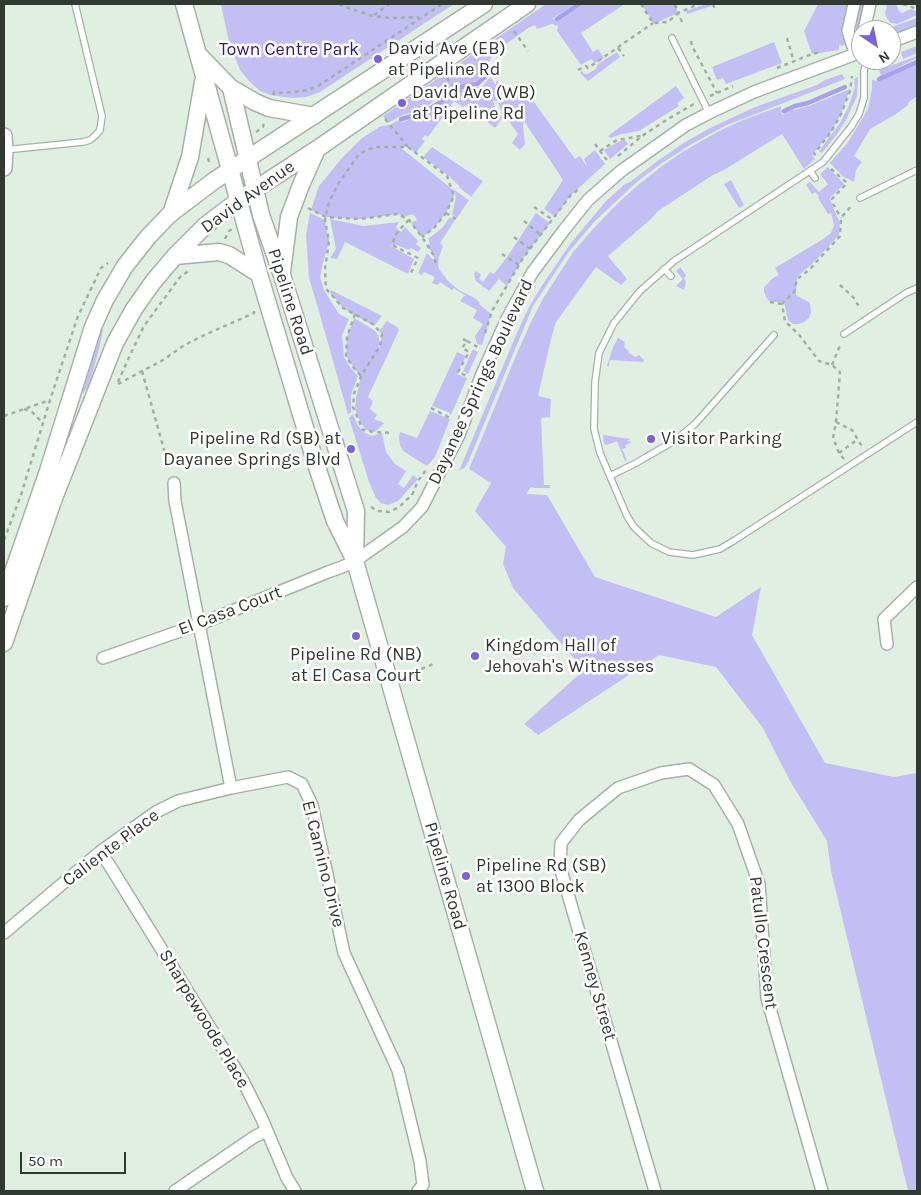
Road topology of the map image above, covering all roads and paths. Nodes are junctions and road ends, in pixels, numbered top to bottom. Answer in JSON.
{"nodes":[{"id":1,"x":75,"y":4,"type":"edge"},
{"id":2,"x":184,"y":4,"type":"edge"},
{"id":3,"x":339,"y":4,"type":"edge"},
{"id":4,"x":389,"y":4,"type":"edge"},
{"id":5,"x":442,"y":4,"type":"edge"},
{"id":6,"x":484,"y":4,"type":"edge"},
{"id":7,"x":527,"y":4,"type":"edge"},
{"id":8,"x":641,"y":4,"type":"edge"},
{"id":9,"x":675,"y":4,"type":"edge"},
{"id":10,"x":698,"y":4,"type":"edge"},
{"id":11,"x":713,"y":4,"type":"edge"},
{"id":12,"x":854,"y":4,"type":"edge"},
{"id":13,"x":870,"y":4,"type":"edge"},
{"id":14,"x":903,"y":4,"type":"edge"},
{"id":15,"x":715,"y":9,"type":"dead end"},
{"id":16,"x":917,"y":9,"type":"edge"},
{"id":17,"x":678,"y":13,"type":"junction"},
{"id":18,"x":373,"y":16,"type":"junction"},
{"id":19,"x":420,"y":17,"type":"junction"},
{"id":20,"x":866,"y":20,"type":"edge"},
{"id":21,"x":682,"y":22,"type":"dead end"},
{"id":22,"x":653,"y":23,"type":"junction"},
{"id":23,"x":512,"y":28,"type":"dead end"},
{"id":24,"x":917,"y":32,"type":"edge"},
{"id":25,"x":672,"y":38,"type":"dead end"},
{"id":26,"x":787,"y":38,"type":"dead end"},
{"id":27,"x":901,"y":38,"type":"edge"},
{"id":28,"x":691,"y":41,"type":"dead end"},
{"id":29,"x":851,"y":41,"type":"edge"},
{"id":30,"x":618,"y":48,"type":"junction"},
{"id":31,"x":528,"y":51,"type":"dead end"},
{"id":32,"x":826,"y":51,"type":"dead end"},
{"id":33,"x":199,"y":55,"type":"junction"},
{"id":34,"x":624,"y":56,"type":"dead end"},
{"id":35,"x":851,"y":56,"type":"edge"},
{"id":36,"x":794,"y":62,"type":"junction"},
{"id":37,"x":777,"y":68,"type":"dead end"},
{"id":38,"x":578,"y":70,"type":"dead end"},
{"id":39,"x":864,"y":71,"type":"edge"},
{"id":40,"x":445,"y":74,"type":"dead end"},
{"id":41,"x":798,"y":76,"type":"junction"},
{"id":42,"x":852,"y":76,"type":"dead end"},
{"id":43,"x":204,"y":78,"type":"junction"},
{"id":44,"x":734,"y":86,"type":"dead end"},
{"id":45,"x":231,"y":88,"type":"junction"},
{"id":46,"x":274,"y":92,"type":"dead end"},
{"id":47,"x":717,"y":93,"type":"junction"},
{"id":48,"x":709,"y":96,"type":"dead end"},
{"id":49,"x":472,"y":100,"type":"dead end"},
{"id":50,"x":709,"y":113,"type":"junction"},
{"id":51,"x":314,"y":116,"type":"junction"},
{"id":52,"x":383,"y":116,"type":"dead end"},
{"id":53,"x":642,"y":136,"type":"dead end"},
{"id":54,"x":4,"y":143,"type":"edge"},
{"id":55,"x":596,"y":144,"type":"dead end"},
{"id":56,"x":408,"y":147,"type":"junction"},
{"id":57,"x":317,"y":149,"type":"junction"},
{"id":58,"x":600,"y":151,"type":"junction"},
{"id":59,"x":208,"y":158,"type":"dead end"},
{"id":60,"x":248,"y":159,"type":"junction"},
{"id":61,"x":823,"y":162,"type":"junction"},
{"id":62,"x":609,"y":164,"type":"dead end"},
{"id":63,"x":4,"y":168,"type":"edge"},
{"id":64,"x":212,"y":168,"type":"dead end"},
{"id":65,"x":917,"y":170,"type":"edge"},
{"id":66,"x":230,"y":171,"type":"junction"},
{"id":67,"x":810,"y":171,"type":"junction"},
{"id":68,"x":815,"y":178,"type":"dead end"},
{"id":69,"x":255,"y":189,"type":"junction"},
{"id":70,"x":860,"y":198,"type":"joint"},
{"id":71,"x":239,"y":200,"type":"junction"},
{"id":72,"x":303,"y":206,"type":"dead end"},
{"id":73,"x":534,"y":207,"type":"dead end"},
{"id":74,"x":446,"y":213,"type":"junction"},
{"id":75,"x":170,"y":214,"type":"junction"},
{"id":76,"x":326,"y":216,"type":"junction"},
{"id":77,"x":841,"y":218,"type":"junction"},
{"id":78,"x":456,"y":219,"type":"dead end"},
{"id":79,"x":409,"y":220,"type":"junction"},
{"id":80,"x":552,"y":220,"type":"dead end"},
{"id":81,"x":524,"y":222,"type":"dead end"},
{"id":82,"x":235,"y":227,"type":"dead end"},
{"id":83,"x":541,"y":235,"type":"dead end"},
{"id":84,"x":422,"y":237,"type":"junction"},
{"id":85,"x":514,"y":237,"type":"dead end"},
{"id":86,"x":221,"y":246,"type":"dead end"},
{"id":87,"x":530,"y":249,"type":"dead end"},
{"id":88,"x":502,"y":254,"type":"dead end"},
{"id":89,"x":175,"y":256,"type":"junction"},
{"id":90,"x":436,"y":265,"type":"dead end"},
{"id":91,"x":519,"y":265,"type":"dead end"},
{"id":92,"x":198,"y":268,"type":"dead end"},
{"id":93,"x":664,"y":269,"type":"junction"},
{"id":94,"x":259,"y":274,"type":"junction"},
{"id":95,"x":282,"y":275,"type":"junction"},
{"id":96,"x":410,"y":275,"type":"dead end"},
{"id":97,"x":671,"y":276,"type":"dead end"},
{"id":98,"x":840,"y":285,"type":"dead end"},
{"id":99,"x":917,"y":288,"type":"edge"},
{"id":100,"x":770,"y":302,"type":"dead end"},
{"id":101,"x":782,"y":304,"type":"junction"},
{"id":102,"x":253,"y":308,"type":"dead end"},
{"id":103,"x":860,"y":308,"type":"dead end"},
{"id":104,"x":355,"y":314,"type":"junction"},
{"id":105,"x":844,"y":334,"type":"joint"},
{"id":106,"x":774,"y":335,"type":"dead end"},
{"id":107,"x":463,"y":339,"type":"dead end"},
{"id":108,"x":832,"y":365,"type":"junction"},
{"id":109,"x":142,"y":371,"type":"junction"},
{"id":110,"x":361,"y":376,"type":"junction"},
{"id":111,"x":471,"y":378,"type":"dead end"},
{"id":112,"x":22,"y":408,"type":"junction"},
{"id":113,"x":431,"y":408,"type":"dead end"},
{"id":114,"x":4,"y":416,"type":"edge"},
{"id":115,"x":456,"y":420,"type":"dead end"},
{"id":116,"x":43,"y":422,"type":"junction"},
{"id":117,"x":836,"y":422,"type":"junction"},
{"id":118,"x":917,"y":422,"type":"edge"},
{"id":119,"x":392,"y":433,"type":"dead end"},
{"id":120,"x":858,"y":439,"type":"junction"},
{"id":121,"x":839,"y":453,"type":"junction"},
{"id":122,"x":867,"y":454,"type":"junction"},
{"id":123,"x":849,"y":466,"type":"junction"},
{"id":124,"x":423,"y":473,"type":"dead end"},
{"id":125,"x":610,"y":476,"type":"junction"},
{"id":126,"x":174,"y":483,"type":"joint"},
{"id":127,"x":368,"y":503,"type":"dead end"},
{"id":128,"x":4,"y":540,"type":"edge"},
{"id":129,"x":355,"y":561,"type":"junction"},
{"id":130,"x":917,"y":587,"type":"edge"},
{"id":131,"x":4,"y":598,"type":"edge"},
{"id":132,"x":200,"y":624,"type":"junction"},
{"id":133,"x":4,"y":643,"type":"edge"},
{"id":134,"x":886,"y":644,"type":"dead end"},
{"id":135,"x":103,"y":658,"type":"dead end"},
{"id":136,"x":436,"y":663,"type":"dead end"},
{"id":137,"x":414,"y":672,"type":"dead end"},
{"id":138,"x":231,"y":788,"type":"junction"},
{"id":139,"x":608,"y":797,"type":"joint"},
{"id":140,"x":100,"y":852,"type":"junction"},
{"id":141,"x":4,"y":933,"type":"edge"},
{"id":142,"x":266,"y":1131,"type":"junction"},
{"id":143,"x":175,"y":1191,"type":"edge"},
{"id":144,"x":295,"y":1191,"type":"edge"},
{"id":145,"x":418,"y":1191,"type":"edge"},
{"id":146,"x":535,"y":1191,"type":"edge"},
{"id":147,"x":655,"y":1191,"type":"edge"},
{"id":148,"x":822,"y":1191,"type":"edge"}],
"edges":[{"from":1,"to":54,"type":"lane"},
{"from":2,"to":33,"type":"main road","name":"Pipeline Road"},
{"from":3,"to":18,"type":"path"},
{"from":4,"to":18,"type":"path"},
{"from":5,"to":19,"type":"path"},
{"from":6,"to":51,"type":"main road","name":"David Avenue"},
{"from":7,"to":57,"type":"main road","name":"David Avenue"},
{"from":8,"to":22,"type":"path"},
{"from":9,"to":17,"type":"path"},
{"from":10,"to":17,"type":"path"},
{"from":11,"to":15,"type":"path"},
{"from":12,"to":29,"type":"street"},
{"from":13,"to":20,"type":"street"},
{"from":14,"to":16,"type":"path"},
{"from":17,"to":21,"type":"path"},
{"from":17,"to":22,"type":"path"},
{"from":18,"to":19,"type":"path"},
{"from":19,"to":46,"type":"path"},
{"from":22,"to":30,"type":"path"},
{"from":23,"to":31,"type":"path"},
{"from":24,"to":27,"type":"street"},
{"from":25,"to":50,"type":"lane"},
{"from":26,"to":36,"type":"path"},
{"from":28,"to":47,"type":"path"},
{"from":30,"to":34,"type":"path"},
{"from":30,"to":38,"type":"path"},
{"from":32,"to":36,"type":"path"},
{"from":33,"to":43,"type":"main road","name":"Pipeline Road"},
{"from":33,"to":45,"type":"main road","name":"Pipeline Road"},
{"from":35,"to":41,"type":"street","name":"Dayanee Springs Boulevard"},
{"from":36,"to":37,"type":"path"},
{"from":36,"to":41,"type":"path"},
{"from":39,"to":61,"type":"lane"},
{"from":40,"to":49,"type":"path"},
{"from":41,"to":50,"type":"street","name":"Dayanee Springs Boulevard"},
{"from":42,"to":61,"type":"path"},
{"from":43,"to":66,"type":"main road","name":"Pipeline Road"},
{"from":43,"to":75,"type":"main road"},
{"from":44,"to":47,"type":"path"},
{"from":45,"to":51,"type":"main road"},
{"from":45,"to":60,"type":"main road","name":"Pipeline Road"},
{"from":47,"to":48,"type":"path"},
{"from":50,"to":129,"type":"street","name":"Dayanee Springs Boulevard"},
{"from":51,"to":60,"type":"main road","name":"David Avenue"},
{"from":52,"to":56,"type":"path"},
{"from":53,"to":58,"type":"path"},
{"from":54,"to":63,"type":"street"},
{"from":55,"to":58,"type":"path"},
{"from":56,"to":74,"type":"path"},
{"from":56,"to":76,"type":"path"},
{"from":57,"to":69,"type":"main road","name":"David Avenue"},
{"from":57,"to":95,"type":"main road"},
{"from":58,"to":62,"type":"path"},
{"from":59,"to":64,"type":"path"},
{"from":60,"to":66,"type":"main road","name":"David Avenue"},
{"from":60,"to":69,"type":"main road","name":"Pipeline Road"},
{"from":61,"to":67,"type":"lane"},
{"from":61,"to":77,"type":"path"},
{"from":65,"to":70,"type":"lane"},
{"from":66,"to":71,"type":"main road","name":"Pipeline Road"},
{"from":66,"to":75,"type":"main road","name":"David Avenue"},
{"from":67,"to":68,"type":"lane"},
{"from":67,"to":93,"type":"lane"},
{"from":69,"to":71,"type":"main road","name":"David Avenue"},
{"from":69,"to":95,"type":"main road","name":"Pipeline Road"},
{"from":70,"to":77,"type":"path"},
{"from":71,"to":89,"type":"main road","name":"David Avenue"},
{"from":71,"to":94,"type":"main road","name":"Pipeline Road"},
{"from":72,"to":76,"type":"path"},
{"from":73,"to":80,"type":"path"},
{"from":74,"to":78,"type":"path"},
{"from":74,"to":84,"type":"path"},
{"from":75,"to":131,"type":"main road","name":"David Avenue"},
{"from":76,"to":79,"type":"path"},
{"from":76,"to":104,"type":"path"},
{"from":77,"to":101,"type":"path"},
{"from":79,"to":84,"type":"path"},
{"from":79,"to":96,"type":"path"},
{"from":81,"to":83,"type":"path"},
{"from":82,"to":86,"type":"path"},
{"from":84,"to":90,"type":"path"},
{"from":85,"to":87,"type":"path"},
{"from":88,"to":91,"type":"path"},
{"from":89,"to":94,"type":"main road"},
{"from":89,"to":133,"type":"main road","name":"David Avenue"},
{"from":92,"to":109,"type":"path"},
{"from":93,"to":97,"type":"lane"},
{"from":93,"to":125,"type":"lane"},
{"from":94,"to":129,"type":"main road","name":"Pipeline Road"},
{"from":95,"to":129,"type":"main road","name":"Pipeline Road"},
{"from":98,"to":103,"type":"path"},
{"from":99,"to":105,"type":"lane"},
{"from":100,"to":101,"type":"path"},
{"from":101,"to":108,"type":"path"},
{"from":102,"to":109,"type":"path"},
{"from":104,"to":110,"type":"path"},
{"from":104,"to":110,"type":"path"},
{"from":105,"to":108,"type":"path"},
{"from":106,"to":125,"type":"lane"},
{"from":107,"to":111,"type":"path"},
{"from":108,"to":117,"type":"path"},
{"from":109,"to":126,"type":"path"},
{"from":110,"to":119,"type":"path"},
{"from":112,"to":114,"type":"path"},
{"from":112,"to":116,"type":"path"},
{"from":112,"to":116,"type":"path"},
{"from":113,"to":115,"type":"path"},
{"from":116,"to":128,"type":"path"},
{"from":117,"to":120,"type":"path"},
{"from":117,"to":121,"type":"path"},
{"from":118,"to":122,"type":"lane"},
{"from":120,"to":121,"type":"path"},
{"from":120,"to":122,"type":"path"},
{"from":121,"to":123,"type":"path"},
{"from":122,"to":123,"type":"lane"},
{"from":123,"to":125,"type":"lane"},
{"from":124,"to":127,"type":"path"},
{"from":126,"to":132,"type":"street"},
{"from":129,"to":132,"type":"street","name":"El Casa Court"},
{"from":129,"to":146,"type":"main road","name":"Pipeline Road"},
{"from":130,"to":134,"type":"street"},
{"from":132,"to":135,"type":"street","name":"El Casa Court"},
{"from":132,"to":138,"type":"street"},
{"from":136,"to":137,"type":"path"},
{"from":138,"to":140,"type":"street","name":"Caliente Place"},
{"from":138,"to":145,"type":"street","name":"El Camino Drive"},
{"from":139,"to":147,"type":"street","name":"Kenney Street"},
{"from":139,"to":148,"type":"street","name":"Patullo Crescent"},
{"from":140,"to":141,"type":"street","name":"Caliente Place"},
{"from":140,"to":142,"type":"street","name":"Sharpewoode Place"},
{"from":142,"to":143,"type":"street"},
{"from":142,"to":144,"type":"street","name":"Sharpewoode Place"}]}
